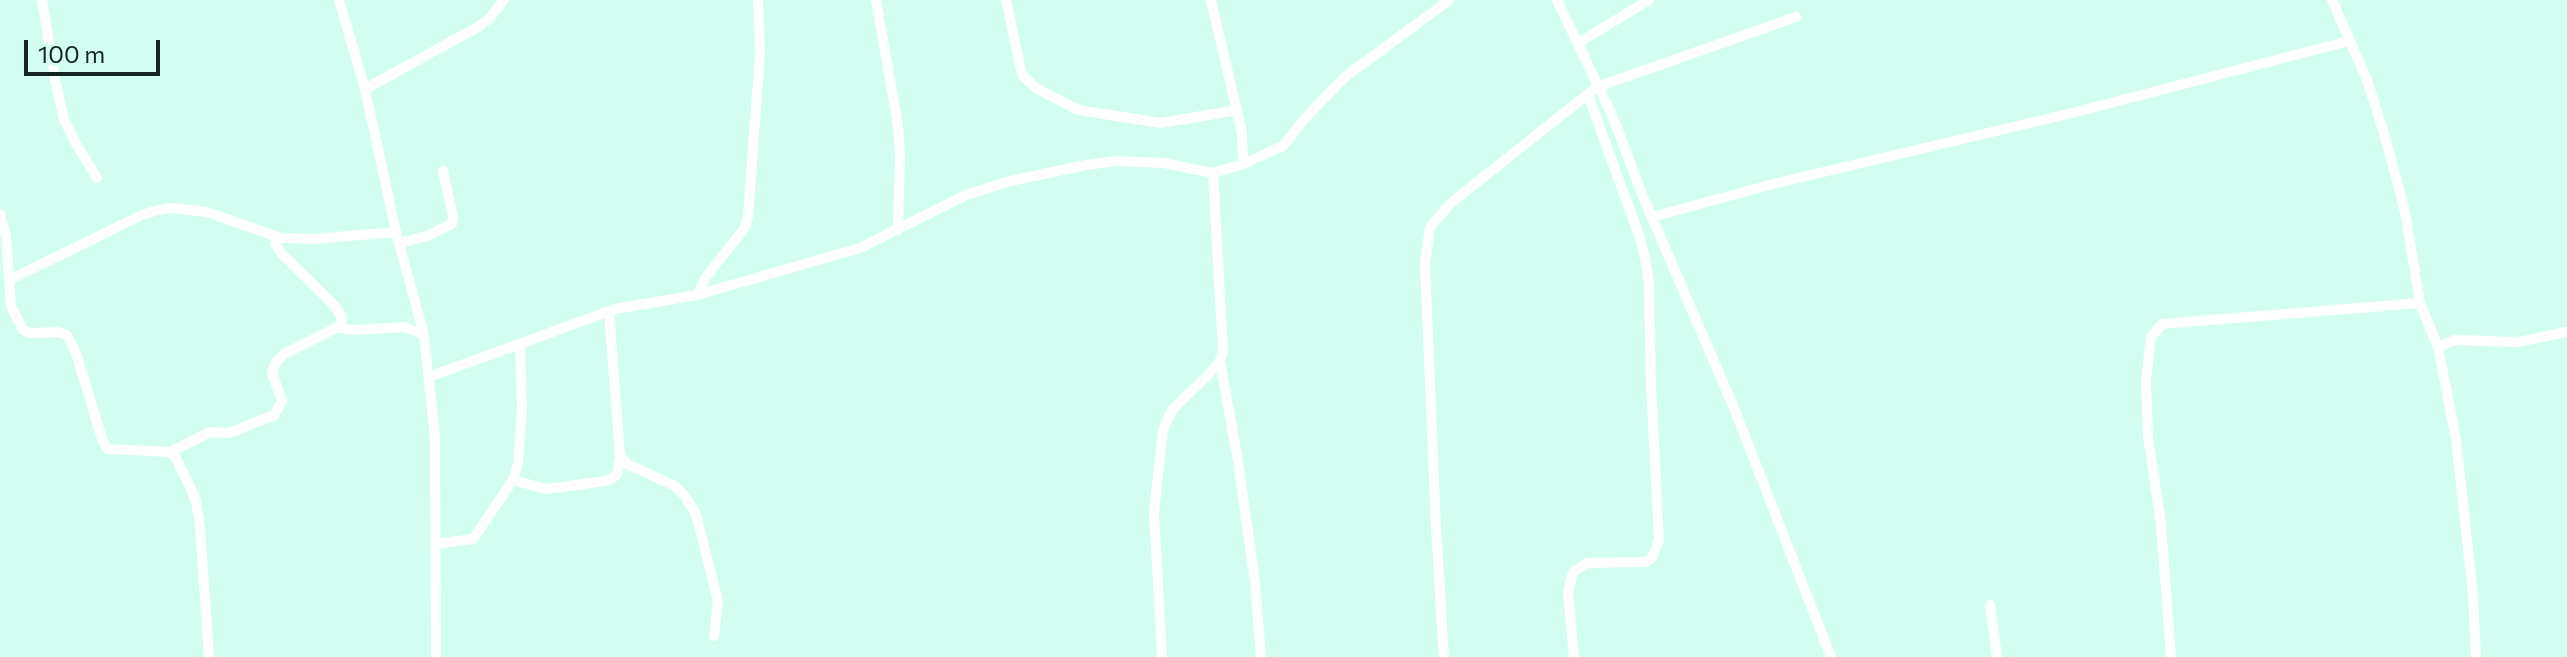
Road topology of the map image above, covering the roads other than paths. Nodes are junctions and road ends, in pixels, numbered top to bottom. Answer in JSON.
{"nodes":[{"id":1,"x":42,"y":0,"type":"edge"},
{"id":2,"x":339,"y":0,"type":"edge"},
{"id":3,"x":504,"y":0,"type":"edge"},
{"id":4,"x":758,"y":0,"type":"edge"},
{"id":5,"x":876,"y":0,"type":"edge"},
{"id":6,"x":1006,"y":0,"type":"edge"},
{"id":7,"x":1211,"y":0,"type":"edge"},
{"id":8,"x":1449,"y":0,"type":"edge"},
{"id":9,"x":1557,"y":0,"type":"edge"},
{"id":10,"x":1649,"y":0,"type":"edge"},
{"id":11,"x":2332,"y":0,"type":"edge"},
{"id":12,"x":1796,"y":17,"type":"dead end"},
{"id":13,"x":2349,"y":41,"type":"junction"},
{"id":14,"x":1578,"y":43,"type":"junction"},
{"id":15,"x":1597,"y":87,"type":"junction"},
{"id":16,"x":365,"y":89,"type":"junction"},
{"id":17,"x":1588,"y":95,"type":"junction"},
{"id":18,"x":1237,"y":110,"type":"junction"},
{"id":19,"x":1243,"y":164,"type":"junction"},
{"id":20,"x":443,"y":171,"type":"dead end"},
{"id":21,"x":1213,"y":173,"type":"junction"},
{"id":22,"x":97,"y":178,"type":"dead end"},
{"id":23,"x":0,"y":215,"type":"edge"},
{"id":24,"x":1652,"y":217,"type":"junction"},
{"id":25,"x":898,"y":230,"type":"junction"},
{"id":26,"x":275,"y":236,"type":"junction"},
{"id":27,"x":398,"y":237,"type":"junction"},
{"id":28,"x":9,"y":280,"type":"junction"},
{"id":29,"x":697,"y":295,"type":"junction"},
{"id":30,"x":2420,"y":303,"type":"junction"},
{"id":31,"x":609,"y":311,"type":"junction"},
{"id":32,"x":338,"y":328,"type":"junction"},
{"id":33,"x":2567,"y":332,"type":"edge"},
{"id":34,"x":424,"y":335,"type":"junction"},
{"id":35,"x":520,"y":344,"type":"junction"},
{"id":36,"x":2438,"y":347,"type":"junction"},
{"id":37,"x":1220,"y":361,"type":"junction"},
{"id":38,"x":429,"y":377,"type":"junction"},
{"id":39,"x":170,"y":452,"type":"junction"},
{"id":40,"x":620,"y":456,"type":"junction"},
{"id":41,"x":513,"y":480,"type":"junction"},
{"id":42,"x":435,"y":544,"type":"junction"},
{"id":43,"x":1990,"y":605,"type":"dead end"},
{"id":44,"x":714,"y":636,"type":"dead end"},
{"id":45,"x":209,"y":657,"type":"edge"},
{"id":46,"x":436,"y":657,"type":"edge"},
{"id":47,"x":1162,"y":657,"type":"edge"},
{"id":48,"x":1261,"y":657,"type":"edge"},
{"id":49,"x":1444,"y":657,"type":"edge"},
{"id":50,"x":1574,"y":657,"type":"edge"},
{"id":51,"x":1831,"y":657,"type":"edge"},
{"id":52,"x":1997,"y":657,"type":"edge"},
{"id":53,"x":2171,"y":657,"type":"edge"},
{"id":54,"x":2476,"y":657,"type":"edge"}],
"edges":[{"from":1,"to":22,"type":"street"},
{"from":2,"to":16,"type":"street"},
{"from":3,"to":16,"type":"street"},
{"from":4,"to":29,"type":"street"},
{"from":5,"to":25,"type":"street"},
{"from":6,"to":18,"type":"street"},
{"from":7,"to":18,"type":"street"},
{"from":8,"to":19,"type":"street"},
{"from":9,"to":14,"type":"street"},
{"from":10,"to":14,"type":"street"},
{"from":11,"to":13,"type":"street"},
{"from":12,"to":15,"type":"street"},
{"from":13,"to":24,"type":"street"},
{"from":13,"to":30,"type":"street"},
{"from":14,"to":15,"type":"street"},
{"from":15,"to":17,"type":"street"},
{"from":15,"to":24,"type":"street"},
{"from":16,"to":27,"type":"street"},
{"from":17,"to":49,"type":"street"},
{"from":17,"to":50,"type":"street"},
{"from":18,"to":19,"type":"street"},
{"from":19,"to":21,"type":"street"},
{"from":20,"to":27,"type":"street"},
{"from":21,"to":25,"type":"street"},
{"from":21,"to":37,"type":"street"},
{"from":23,"to":28,"type":"street"},
{"from":24,"to":51,"type":"street"},
{"from":25,"to":29,"type":"street"},
{"from":26,"to":27,"type":"street"},
{"from":26,"to":28,"type":"street"},
{"from":26,"to":32,"type":"street"},
{"from":27,"to":34,"type":"street"},
{"from":28,"to":39,"type":"street"},
{"from":29,"to":31,"type":"street"},
{"from":30,"to":36,"type":"street"},
{"from":30,"to":53,"type":"street"},
{"from":31,"to":35,"type":"street"},
{"from":31,"to":40,"type":"street"},
{"from":32,"to":34,"type":"street"},
{"from":32,"to":39,"type":"street"},
{"from":33,"to":36,"type":"street"},
{"from":34,"to":38,"type":"street"},
{"from":35,"to":38,"type":"street"},
{"from":35,"to":41,"type":"street"},
{"from":36,"to":54,"type":"street"},
{"from":37,"to":47,"type":"street"},
{"from":37,"to":48,"type":"street"},
{"from":38,"to":42,"type":"street"},
{"from":39,"to":45,"type":"street"},
{"from":40,"to":41,"type":"street"},
{"from":40,"to":44,"type":"street"},
{"from":41,"to":42,"type":"street"},
{"from":42,"to":46,"type":"street"},
{"from":43,"to":52,"type":"street"}]}
